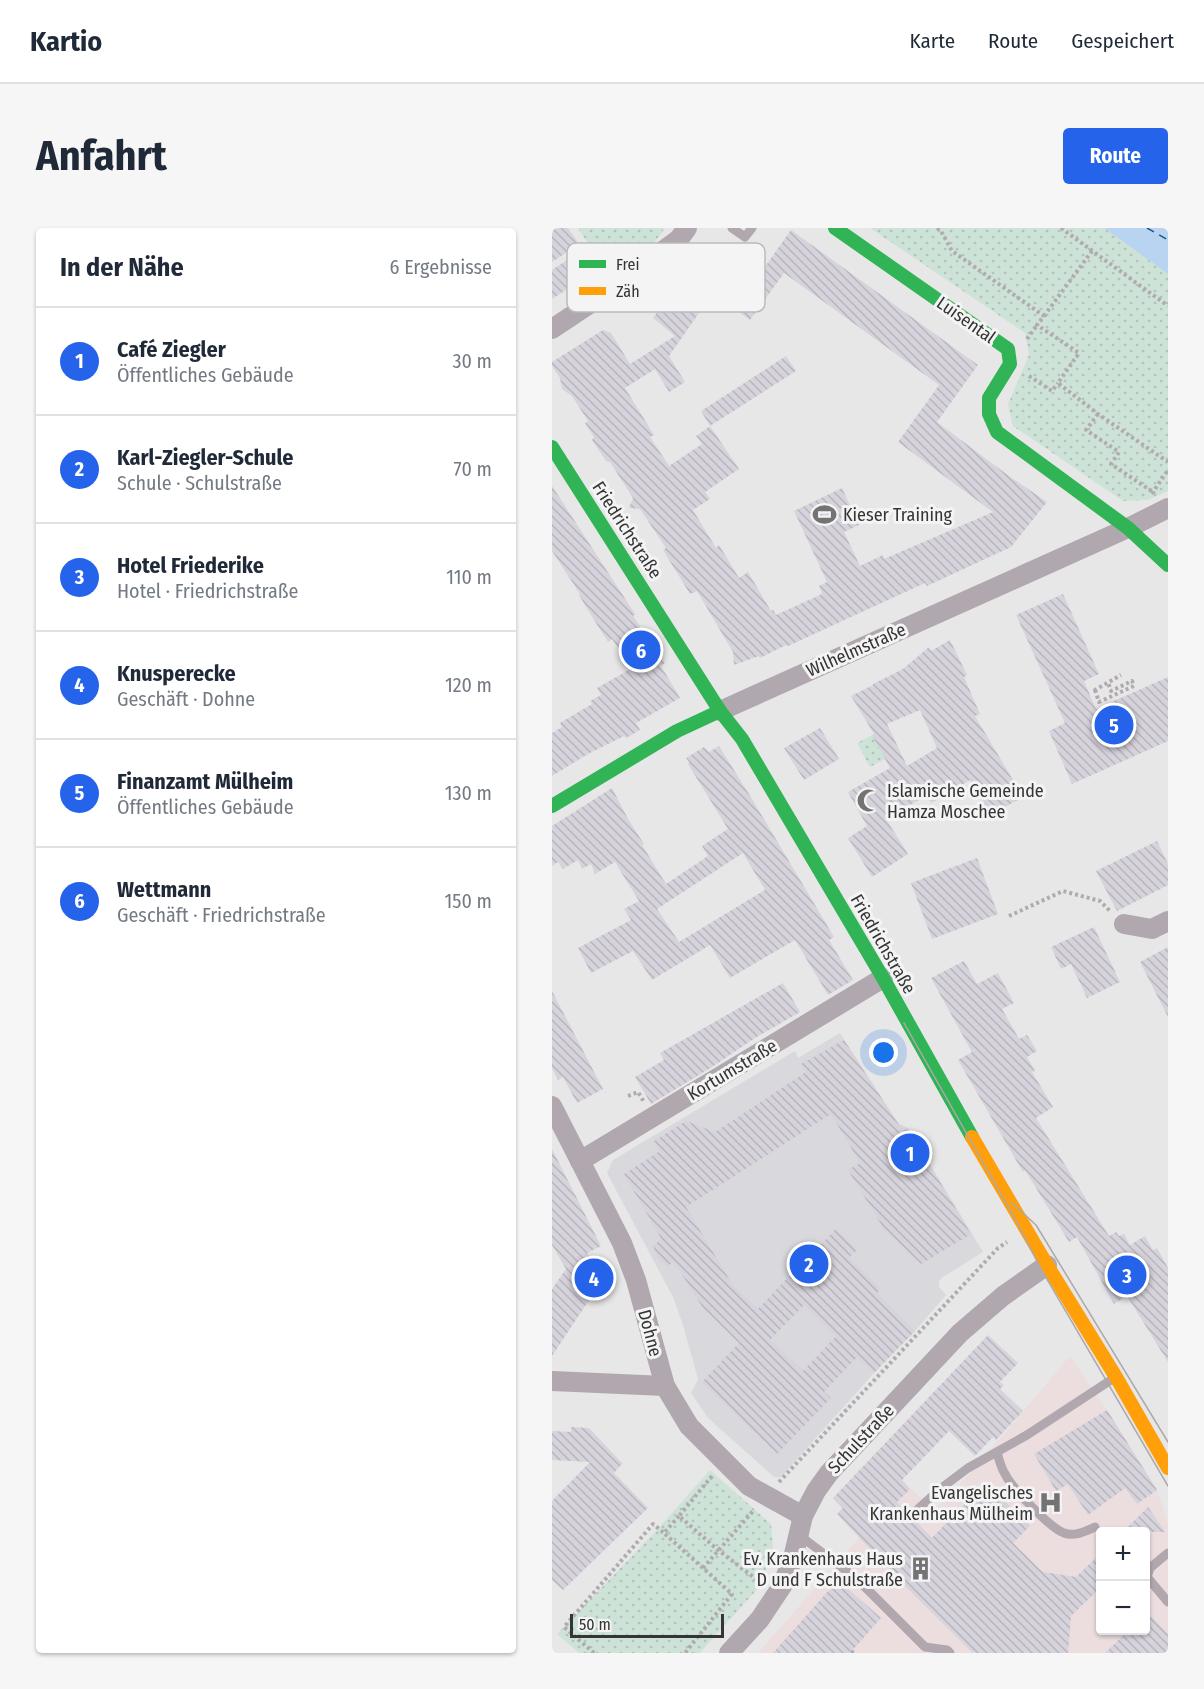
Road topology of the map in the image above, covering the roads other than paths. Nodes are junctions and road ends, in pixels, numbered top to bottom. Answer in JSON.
{"nodes":[{"id":1,"x":687,"y":228,"type":"edge"},
{"id":2,"x":732,"y":228,"type":"edge"},
{"id":3,"x":752,"y":228,"type":"edge"},
{"id":4,"x":835,"y":228,"type":"edge"},
{"id":5,"x":674,"y":243,"type":"edge"},
{"id":6,"x":578,"y":312,"type":"edge"},
{"id":7,"x":552,"y":329,"type":"edge"},
{"id":8,"x":552,"y":447,"type":"edge"},
{"id":9,"x":1168,"y":508,"type":"edge"},
{"id":10,"x":1128,"y":528,"type":"junction"},
{"id":11,"x":1168,"y":565,"type":"edge"},
{"id":12,"x":720,"y":711,"type":"junction"},
{"id":13,"x":552,"y":806,"type":"edge"},
{"id":14,"x":1168,"y":921,"type":"edge"},
{"id":15,"x":1124,"y":924,"type":"road end"},
{"id":16,"x":883,"y":978,"type":"junction"},
{"id":17,"x":552,"y":1106,"type":"edge"},
{"id":18,"x":580,"y":1161,"type":"junction"},
{"id":19,"x":1047,"y":1265,"type":"junction"},
{"id":20,"x":1116,"y":1377,"type":"junction"},
{"id":21,"x":552,"y":1381,"type":"edge"},
{"id":22,"x":665,"y":1386,"type":"junction"},
{"id":23,"x":985,"y":1446,"type":"dead end"},
{"id":24,"x":995,"y":1453,"type":"junction"},
{"id":25,"x":1168,"y":1468,"type":"edge"},
{"id":26,"x":918,"y":1509,"type":"dead end"},
{"id":27,"x":801,"y":1526,"type":"junction"},
{"id":28,"x":1095,"y":1527,"type":"dead end"},
{"id":29,"x":1168,"y":1553,"type":"edge"},
{"id":30,"x":1168,"y":1602,"type":"edge"},
{"id":31,"x":729,"y":1653,"type":"edge"},
{"id":32,"x":950,"y":1653,"type":"edge"}],
"edges":[{"from":1,"to":5,"type":"street"},
{"from":2,"to":3,"type":"lane"},
{"from":4,"to":10,"type":"main road","name":"Luisental"},
{"from":6,"to":7,"type":"street"},
{"from":8,"to":12,"type":"main road","name":"Friedrichstraße"},
{"from":9,"to":10,"type":"street","name":"Wilhelmstraße"},
{"from":10,"to":11,"type":"main road"},
{"from":10,"to":12,"type":"street","name":"Wilhelmstraße"},
{"from":12,"to":13,"type":"main road","name":"Wilhelmstraße"},
{"from":12,"to":16,"type":"main road","name":"Friedrichstraße"},
{"from":14,"to":15,"type":"street"},
{"from":16,"to":18,"type":"street","name":"Kortumstraße"},
{"from":16,"to":19,"type":"main road","name":"Friedrichstraße"},
{"from":17,"to":18,"type":"street","name":"Dohne"},
{"from":18,"to":22,"type":"street","name":"Dohne"},
{"from":19,"to":20,"type":"main road","name":"Friedrichstraße"},
{"from":19,"to":27,"type":"street","name":"Schulstraße"},
{"from":20,"to":24,"type":"lane"},
{"from":20,"to":25,"type":"main road","name":"Friedrichstraße"},
{"from":21,"to":22,"type":"street"},
{"from":22,"to":27,"type":"street","name":"Dohne"},
{"from":23,"to":24,"type":"lane"},
{"from":24,"to":26,"type":"lane"},
{"from":24,"to":28,"type":"lane"},
{"from":27,"to":31,"type":"street","name":"Schulstraße"},
{"from":27,"to":32,"type":"lane"},
{"from":29,"to":30,"type":"lane"}]}
